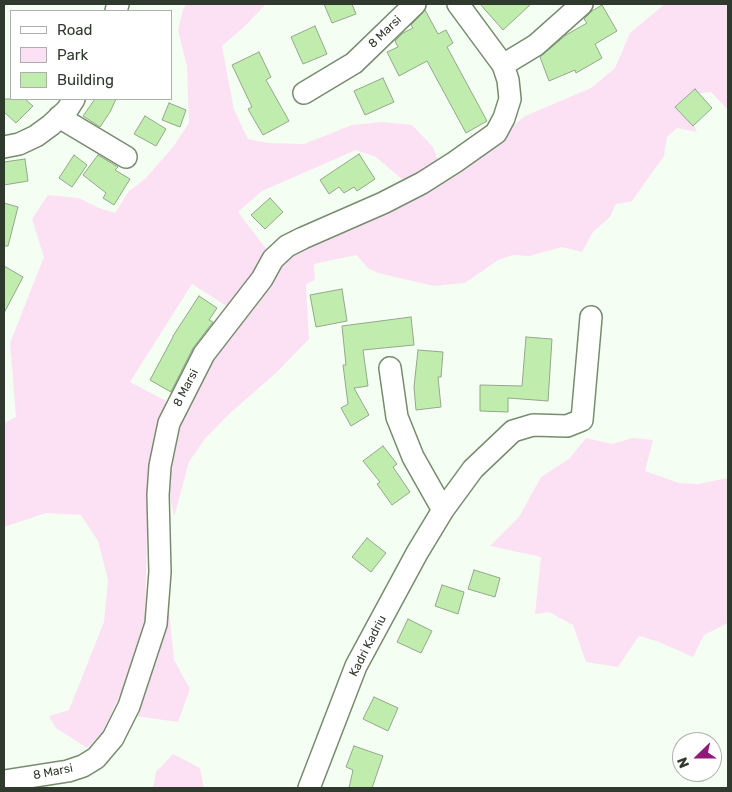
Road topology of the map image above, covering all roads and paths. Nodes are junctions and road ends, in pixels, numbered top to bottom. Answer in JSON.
{"nodes":[{"id":1,"x":415,"y":4,"type":"edge"},
{"id":2,"x":458,"y":4,"type":"edge"},
{"id":3,"x":582,"y":4,"type":"edge"},
{"id":4,"x":503,"y":65,"type":"junction"},
{"id":5,"x":304,"y":92,"type":"dead end"},
{"id":6,"x":73,"y":100,"type":"edge"},
{"id":7,"x":59,"y":117,"type":"junction"},
{"id":8,"x":4,"y":147,"type":"edge"},
{"id":9,"x":126,"y":157,"type":"dead end"},
{"id":10,"x":591,"y":317,"type":"dead end"},
{"id":11,"x":390,"y":368,"type":"dead end"},
{"id":12,"x":442,"y":510,"type":"junction"},
{"id":13,"x":4,"y":780,"type":"edge"},
{"id":14,"x":309,"y":788,"type":"edge"}],
"edges":[{"from":1,"to":5,"type":"street","name":"8 Marsi"},
{"from":2,"to":4,"type":"street","name":"8 Marsi"},
{"from":3,"to":4,"type":"street"},
{"from":4,"to":13,"type":"street","name":"8 Marsi"},
{"from":6,"to":7,"type":"street"},
{"from":7,"to":8,"type":"street"},
{"from":7,"to":9,"type":"street"},
{"from":10,"to":12,"type":"street","name":"Kadri Kadriu"},
{"from":11,"to":12,"type":"street"},
{"from":12,"to":14,"type":"street","name":"Kadri Kadriu"}]}
